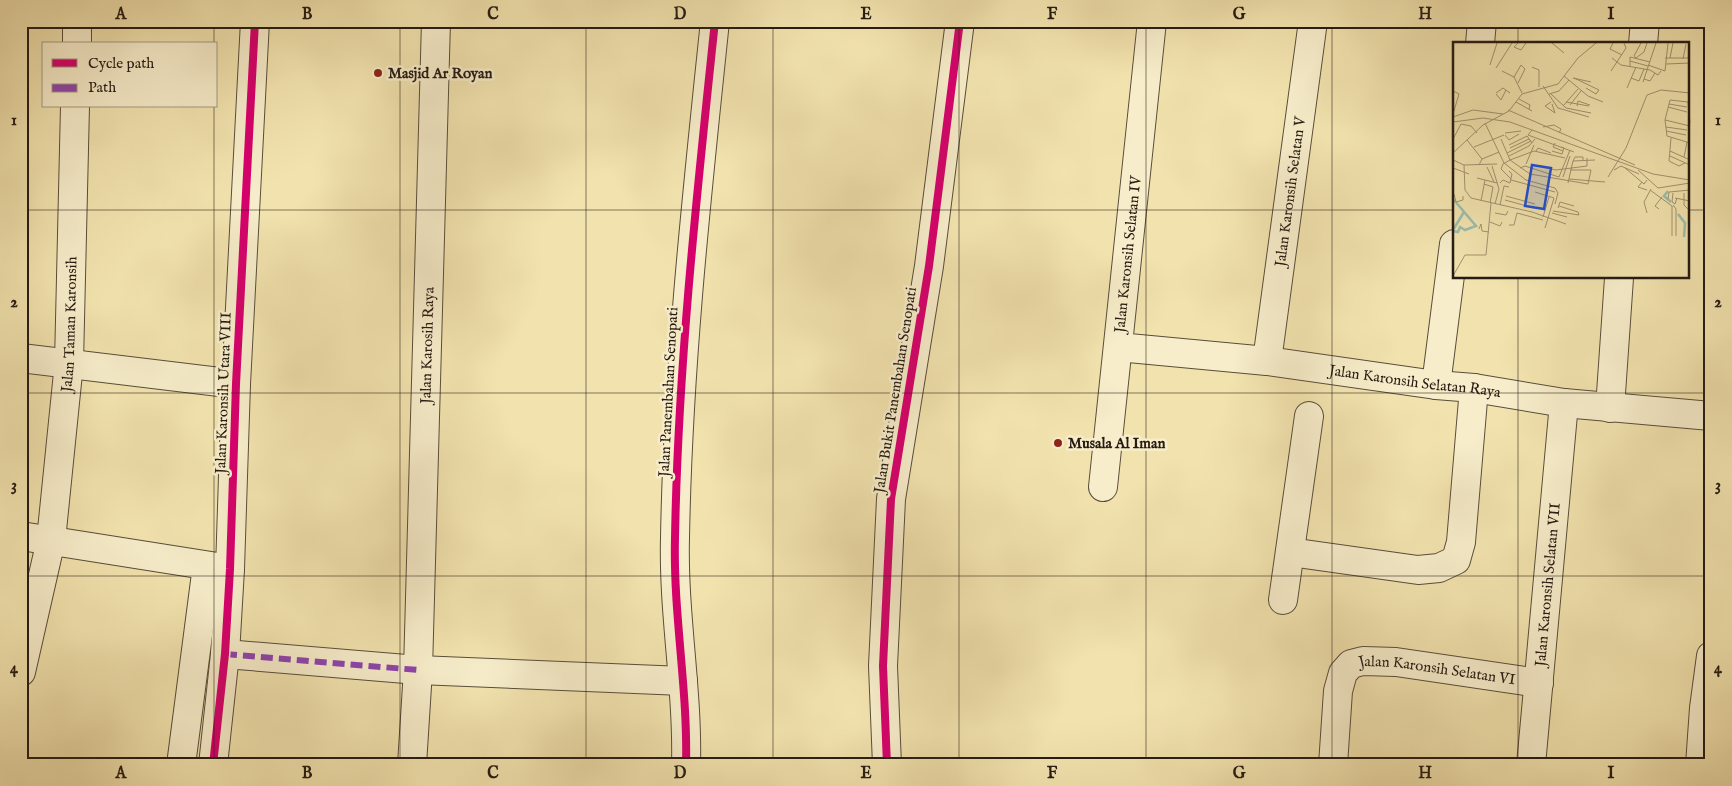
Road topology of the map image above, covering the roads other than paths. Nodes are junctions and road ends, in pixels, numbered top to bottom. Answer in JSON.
{"nodes":[{"id":1,"x":77,"y":21,"type":"edge"},
{"id":2,"x":255,"y":21,"type":"edge"},
{"id":3,"x":436,"y":21,"type":"edge"},
{"id":4,"x":715,"y":21,"type":"edge"},
{"id":5,"x":960,"y":21,"type":"edge"},
{"id":6,"x":1152,"y":21,"type":"edge"},
{"id":7,"x":1313,"y":21,"type":"edge"},
{"id":8,"x":1482,"y":21,"type":"edge"},
{"id":9,"x":1646,"y":21,"type":"edge"},
{"id":10,"x":77,"y":42,"type":"edge"},
{"id":11,"x":1480,"y":42,"type":"edge"},
{"id":12,"x":1643,"y":42,"type":"edge"},
{"id":13,"x":75,"y":108,"type":"edge"},
{"id":14,"x":1453,"y":252,"type":"edge"},
{"id":15,"x":1619,"y":279,"type":"edge"},
{"id":16,"x":1118,"y":347,"type":"junction"},
{"id":17,"x":21,"y":358,"type":"edge"},
{"id":18,"x":1267,"y":362,"type":"junction"},
{"id":19,"x":69,"y":363,"type":"junction"},
{"id":20,"x":236,"y":384,"type":"junction"},
{"id":21,"x":1436,"y":385,"type":"junction"},
{"id":22,"x":1474,"y":388,"type":"junction"},
{"id":23,"x":1564,"y":403,"type":"junction"},
{"id":24,"x":1610,"y":408,"type":"junction"},
{"id":25,"x":1309,"y":416,"type":"dead end"},
{"id":26,"x":1711,"y":416,"type":"edge"},
{"id":27,"x":1103,"y":487,"type":"dead end"},
{"id":28,"x":21,"y":536,"type":"edge"},
{"id":29,"x":51,"y":540,"type":"junction"},
{"id":30,"x":1290,"y":552,"type":"junction"},
{"id":31,"x":219,"y":567,"type":"junction"},
{"id":32,"x":1283,"y":600,"type":"dead end"},
{"id":33,"x":225,"y":654,"type":"junction"},
{"id":34,"x":1711,"y":656,"type":"edge"},
{"id":35,"x":418,"y":670,"type":"junction"},
{"id":36,"x":21,"y":672,"type":"edge"},
{"id":37,"x":683,"y":681,"type":"junction"},
{"id":38,"x":1539,"y":683,"type":"junction"},
{"id":39,"x":181,"y":765,"type":"edge"},
{"id":40,"x":213,"y":765,"type":"edge"},
{"id":41,"x":412,"y":765,"type":"edge"},
{"id":42,"x":686,"y":765,"type":"edge"},
{"id":43,"x":887,"y":765,"type":"edge"},
{"id":44,"x":1333,"y":765,"type":"edge"},
{"id":45,"x":1532,"y":765,"type":"edge"},
{"id":46,"x":1700,"y":765,"type":"edge"}],
"edges":[{"from":1,"to":10,"type":"street"},
{"from":2,"to":20,"type":"street","name":"Jalan Karonsih Utara VIII"},
{"from":3,"to":35,"type":"street","name":"Jalan Karosih Raya"},
{"from":4,"to":37,"type":"street","name":"Jalan Panembahan Senopati"},
{"from":5,"to":43,"type":"street","name":"Jalan Bukit Panembahan Senopati"},
{"from":6,"to":16,"type":"street","name":"Jalan Karonsih Selatan IV"},
{"from":7,"to":18,"type":"street","name":"Jalan Karonsih Selatan V"},
{"from":8,"to":11,"type":"street"},
{"from":9,"to":12,"type":"street"},
{"from":13,"to":19,"type":"street","name":"Jalan Taman Karonsih"},
{"from":14,"to":21,"type":"street"},
{"from":15,"to":24,"type":"street"},
{"from":16,"to":18,"type":"street","name":"Jalan Karonsih Selatan Raya"},
{"from":16,"to":27,"type":"street","name":"Jalan Karonsih Selatan IV"},
{"from":17,"to":19,"type":"street"},
{"from":18,"to":21,"type":"street","name":"Jalan Karonsih Selatan Raya"},
{"from":19,"to":20,"type":"street"},
{"from":19,"to":29,"type":"street","name":"Jalan Taman Karonsih"},
{"from":20,"to":31,"type":"street","name":"Jalan Karonsih Utara VIII"},
{"from":21,"to":22,"type":"street","name":"Jalan Karonsih Selatan Raya"},
{"from":22,"to":23,"type":"street","name":"Jalan Karonsih Selatan Raya"},
{"from":22,"to":30,"type":"street"},
{"from":23,"to":24,"type":"street","name":"Jalan Karonsih Selatan Raya"},
{"from":23,"to":38,"type":"street","name":"Jalan Karonsih Selatan VII"},
{"from":24,"to":26,"type":"street","name":"Jalan Karonsih Selatan Raya"},
{"from":25,"to":30,"type":"street"},
{"from":28,"to":29,"type":"street"},
{"from":29,"to":31,"type":"street"},
{"from":29,"to":36,"type":"street","name":"Jalan Taman Karonsih"},
{"from":30,"to":32,"type":"street"},
{"from":31,"to":33,"type":"street","name":"Jalan Karonsih Utara VIII"},
{"from":31,"to":39,"type":"street"},
{"from":33,"to":35,"type":"street"},
{"from":33,"to":40,"type":"street","name":"Jalan Karonsih Utara VIII"},
{"from":34,"to":46,"type":"street"},
{"from":35,"to":37,"type":"street"},
{"from":35,"to":41,"type":"street","name":"Jalan Karosih Raya"},
{"from":37,"to":42,"type":"street","name":"Jalan Panembahan Senopati"},
{"from":38,"to":44,"type":"street","name":"Jalan Karonsih Selatan VI"},
{"from":38,"to":45,"type":"street","name":"Jalan Karonsih Selatan VII"}]}
